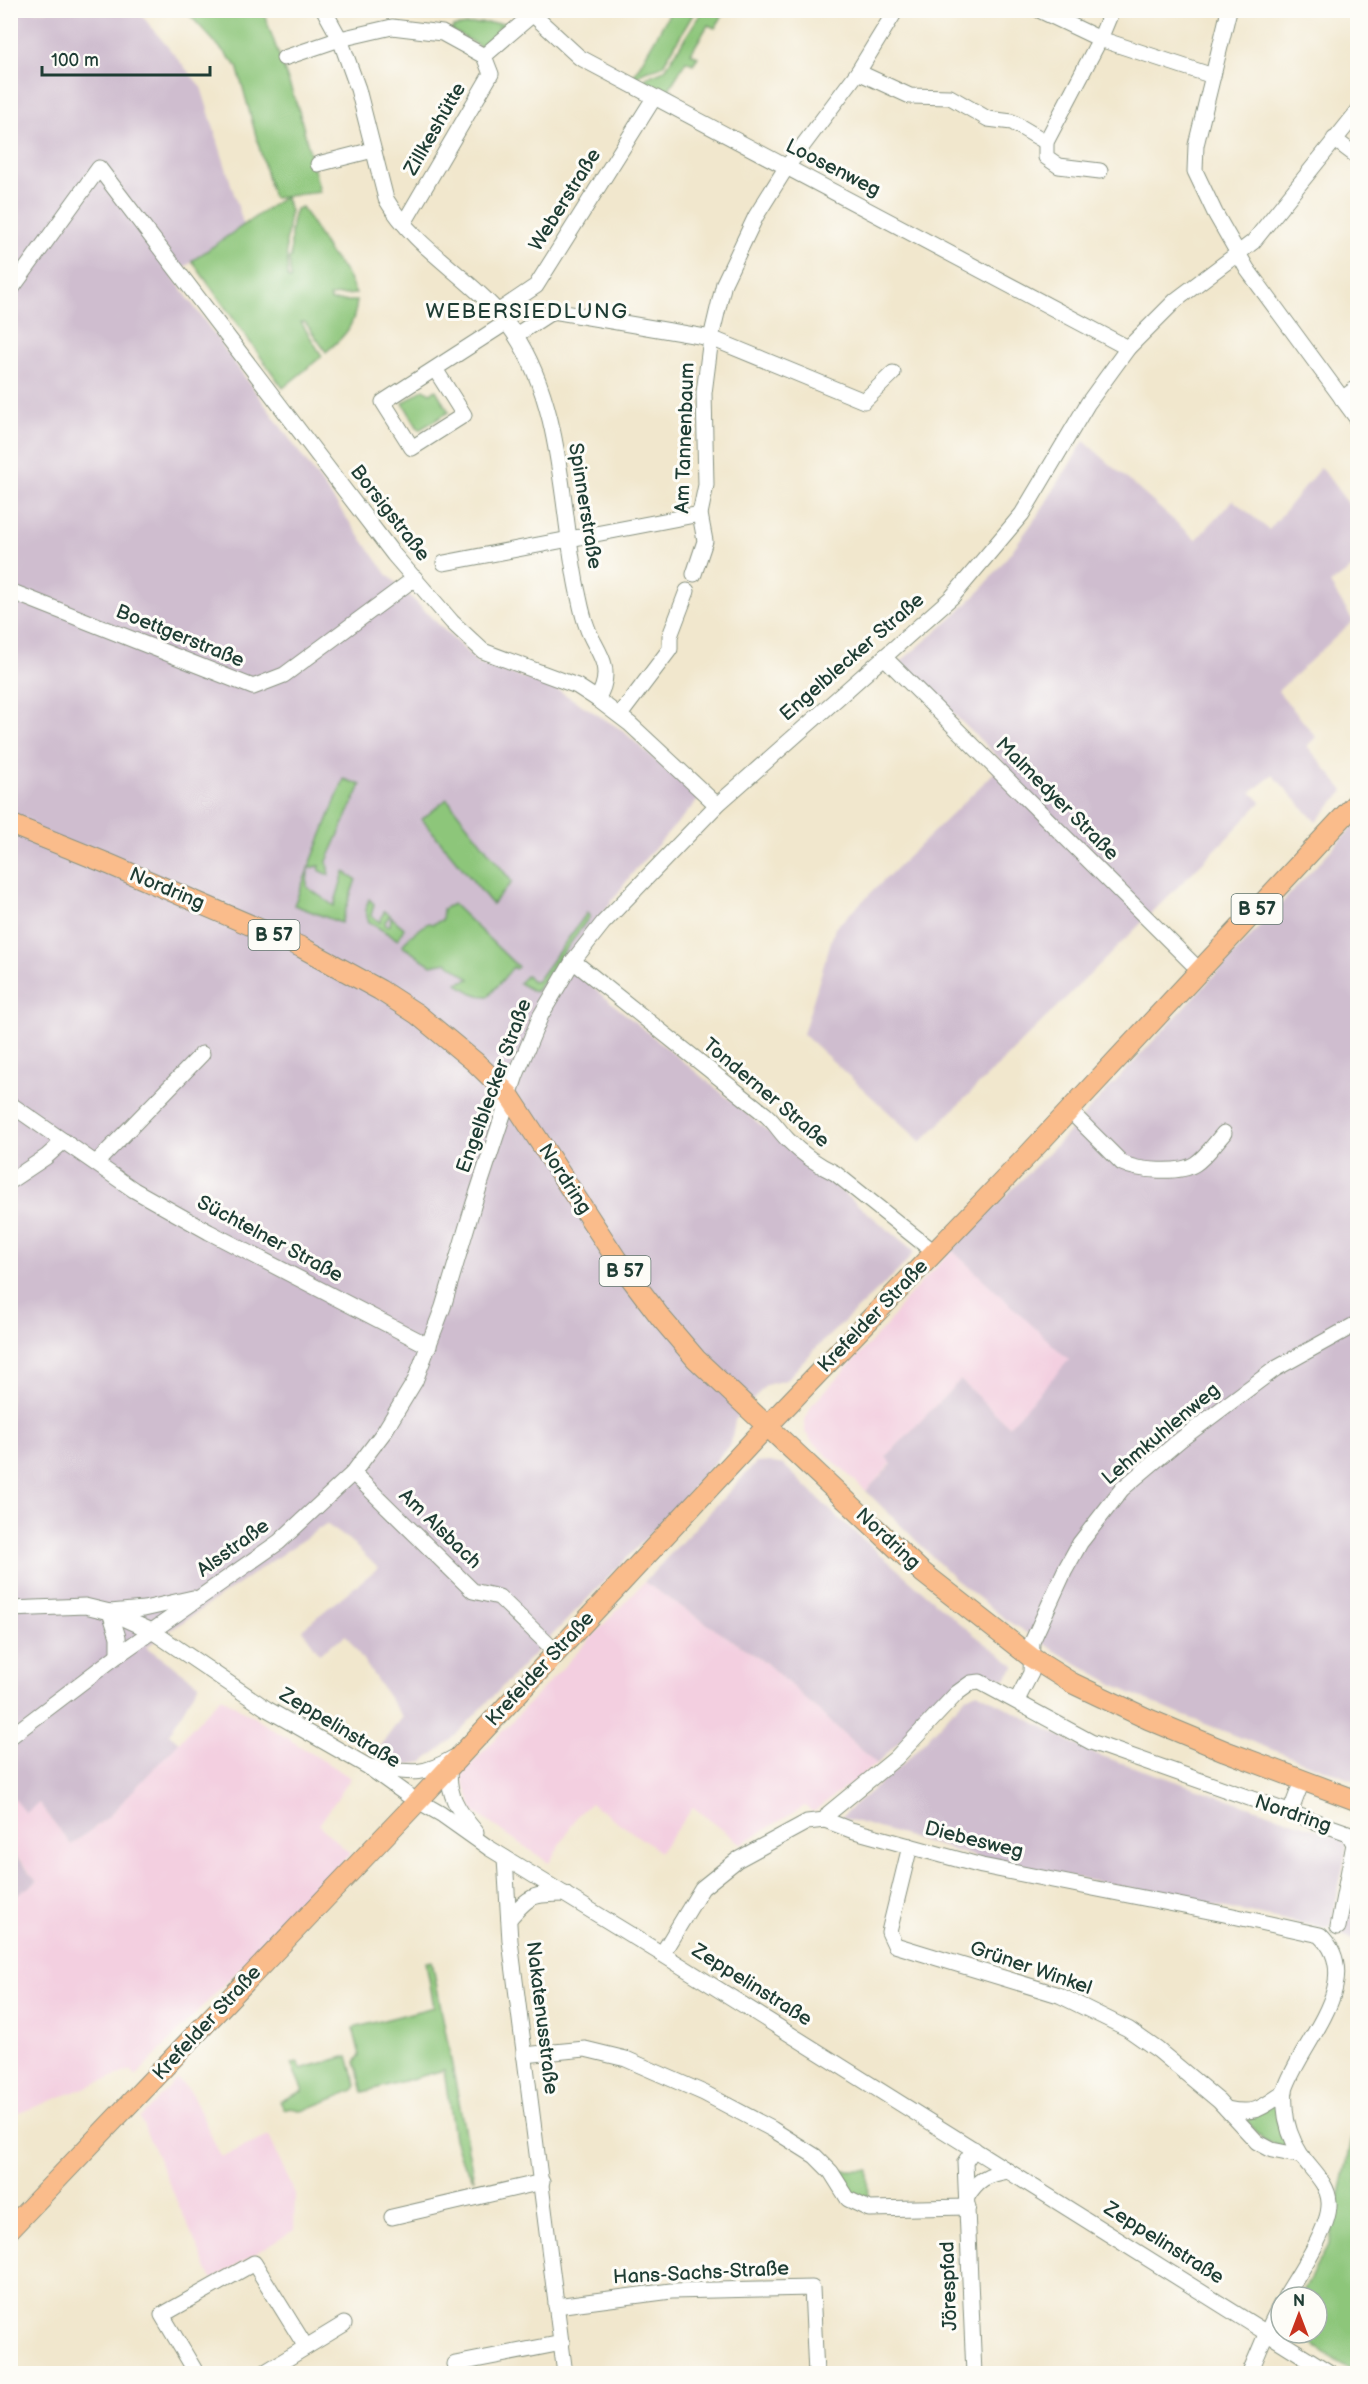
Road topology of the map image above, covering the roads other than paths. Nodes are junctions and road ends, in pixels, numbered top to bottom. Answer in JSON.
{"nodes":[{"id":1,"x":324,"y":10,"type":"edge"},
{"id":2,"x":896,"y":10,"type":"edge"},
{"id":3,"x":1039,"y":10,"type":"edge"},
{"id":4,"x":1112,"y":10,"type":"edge"},
{"id":5,"x":1229,"y":10,"type":"edge"},
{"id":6,"x":530,"y":12,"type":"edge"},
{"id":7,"x":340,"y":39,"type":"junction"},
{"id":8,"x":1100,"y":39,"type":"junction"},
{"id":9,"x":484,"y":56,"type":"junction"},
{"id":10,"x":284,"y":58,"type":"dead end"},
{"id":11,"x":858,"y":72,"type":"junction"},
{"id":12,"x":1213,"y":76,"type":"junction"},
{"id":13,"x":654,"y":98,"type":"junction"},
{"id":14,"x":1358,"y":111,"type":"edge"},
{"id":15,"x":1334,"y":139,"type":"junction"},
{"id":16,"x":1046,"y":142,"type":"junction"},
{"id":17,"x":373,"y":150,"type":"junction"},
{"id":18,"x":1358,"y":157,"type":"edge"},
{"id":19,"x":318,"y":164,"type":"dead end"},
{"id":20,"x":786,"y":168,"type":"junction"},
{"id":21,"x":1100,"y":171,"type":"dead end"},
{"id":22,"x":404,"y":223,"type":"junction"},
{"id":23,"x":422,"y":243,"type":"joint"},
{"id":24,"x":1239,"y":255,"type":"junction"},
{"id":25,"x":10,"y":291,"type":"edge"},
{"id":26,"x":503,"y":316,"type":"junction"},
{"id":27,"x":516,"y":335,"type":"junction"},
{"id":28,"x":711,"y":338,"type":"junction"},
{"id":29,"x":1128,"y":348,"type":"junction"},
{"id":30,"x":435,"y":369,"type":"junction"},
{"id":31,"x":893,"y":373,"type":"dead end"},
{"id":32,"x":1358,"y":387,"type":"edge"},
{"id":33,"x":1342,"y":399,"type":"junction"},
{"id":34,"x":1358,"y":420,"type":"edge"},
{"id":35,"x":700,"y":514,"type":"junction"},
{"id":36,"x":571,"y":541,"type":"junction"},
{"id":37,"x":444,"y":563,"type":"dead end"},
{"id":38,"x":694,"y":574,"type":"dead end"},
{"id":39,"x":415,"y":578,"type":"junction"},
{"id":40,"x":10,"y":591,"type":"edge"},
{"id":41,"x":687,"y":591,"type":"dead end"},
{"id":42,"x":884,"y":657,"type":"junction"},
{"id":43,"x":597,"y":699,"type":"junction"},
{"id":44,"x":620,"y":715,"type":"junction"},
{"id":45,"x":1358,"y":801,"type":"edge"},
{"id":46,"x":717,"y":805,"type":"junction"},
{"id":47,"x":10,"y":824,"type":"edge"},
{"id":48,"x":573,"y":961,"type":"junction"},
{"id":49,"x":1199,"y":970,"type":"junction"},
{"id":50,"x":202,"y":1054,"type":"dead end"},
{"id":51,"x":509,"y":1095,"type":"junction"},
{"id":52,"x":10,"y":1104,"type":"edge"},
{"id":53,"x":1069,"y":1110,"type":"junction"},
{"id":54,"x":1224,"y":1133,"type":"dead end"},
{"id":55,"x":64,"y":1141,"type":"junction"},
{"id":56,"x":96,"y":1163,"type":"junction"},
{"id":57,"x":10,"y":1181,"type":"edge"},
{"id":58,"x":934,"y":1252,"type":"junction"},
{"id":59,"x":1358,"y":1323,"type":"edge"},
{"id":60,"x":429,"y":1346,"type":"junction"},
{"id":61,"x":768,"y":1426,"type":"junction"},
{"id":62,"x":353,"y":1473,"type":"junction"},
{"id":63,"x":202,"y":1596,"type":"junction"},
{"id":64,"x":10,"y":1609,"type":"edge"},
{"id":65,"x":110,"y":1611,"type":"junction"},
{"id":66,"x":152,"y":1631,"type":"junction"},
{"id":67,"x":556,"y":1652,"type":"junction"},
{"id":68,"x":118,"y":1655,"type":"junction"},
{"id":69,"x":1032,"y":1658,"type":"junction"},
{"id":70,"x":1017,"y":1700,"type":"junction"},
{"id":71,"x":10,"y":1737,"type":"edge"},
{"id":72,"x":455,"y":1759,"type":"junction"},
{"id":73,"x":367,"y":1766,"type":"junction"},
{"id":74,"x":1302,"y":1780,"type":"junction"},
{"id":75,"x":418,"y":1801,"type":"junction"},
{"id":76,"x":1358,"y":1801,"type":"edge"},
{"id":77,"x":1290,"y":1813,"type":"junction"},
{"id":78,"x":825,"y":1820,"type":"junction"},
{"id":79,"x":910,"y":1846,"type":"junction"},
{"id":80,"x":489,"y":1848,"type":"junction"},
{"id":81,"x":505,"y":1858,"type":"junction"},
{"id":82,"x":566,"y":1894,"type":"junction"},
{"id":83,"x":509,"y":1919,"type":"junction"},
{"id":84,"x":1338,"y":1927,"type":"dead end"},
{"id":85,"x":662,"y":1954,"type":"junction"},
{"id":86,"x":524,"y":2055,"type":"junction"},
{"id":87,"x":1284,"y":2092,"type":"junction"},
{"id":88,"x":1227,"y":2109,"type":"junction"},
{"id":89,"x":974,"y":2149,"type":"junction"},
{"id":90,"x":1302,"y":2156,"type":"junction"},
{"id":91,"x":1008,"y":2171,"type":"junction"},
{"id":92,"x":542,"y":2182,"type":"junction"},
{"id":93,"x":967,"y":2202,"type":"junction"},
{"id":94,"x":392,"y":2217,"type":"dead end"},
{"id":95,"x":10,"y":2229,"type":"edge"},
{"id":96,"x":1292,"y":2285,"type":"edge"},
{"id":97,"x":556,"y":2306,"type":"junction"},
{"id":98,"x":344,"y":2324,"type":"dead end"},
{"id":99,"x":1269,"y":2326,"type":"edge"},
{"id":100,"x":1266,"y":2331,"type":"junction"},
{"id":101,"x":562,"y":2343,"type":"junction"},
{"id":102,"x":306,"y":2347,"type":"junction"},
{"id":103,"x":455,"y":2364,"type":"dead end"},
{"id":104,"x":197,"y":2373,"type":"edge"},
{"id":105,"x":262,"y":2373,"type":"edge"},
{"id":106,"x":565,"y":2373,"type":"edge"},
{"id":107,"x":816,"y":2373,"type":"edge"},
{"id":108,"x":974,"y":2373,"type":"edge"},
{"id":109,"x":1249,"y":2373,"type":"edge"},
{"id":110,"x":1332,"y":2373,"type":"edge"}],
"edges":[{"from":1,"to":7,"type":"street","name":"Zillkeshütte"},
{"from":2,"to":11,"type":"street","name":"Am Tannenbaum"},
{"from":3,"to":8,"type":"street"},
{"from":4,"to":8,"type":"street"},
{"from":5,"to":12,"type":"street"},
{"from":6,"to":9,"type":"street"},
{"from":6,"to":13,"type":"street","name":"Loosenweg"},
{"from":7,"to":9,"type":"street"},
{"from":7,"to":10,"type":"street"},
{"from":7,"to":17,"type":"street","name":"Zillkeshütte"},
{"from":8,"to":12,"type":"street"},
{"from":8,"to":16,"type":"street"},
{"from":9,"to":22,"type":"street","name":"Zillkeshütte"},
{"from":11,"to":16,"type":"street"},
{"from":11,"to":20,"type":"street","name":"Am Tannenbaum"},
{"from":12,"to":24,"type":"street"},
{"from":13,"to":20,"type":"street","name":"Loosenweg"},
{"from":13,"to":26,"type":"street","name":"Weberstraße"},
{"from":14,"to":15,"type":"street","name":"Engelblecker Straße"},
{"from":15,"to":18,"type":"street"},
{"from":15,"to":24,"type":"street","name":"Engelblecker Straße"},
{"from":16,"to":21,"type":"street"},
{"from":17,"to":19,"type":"street"},
{"from":17,"to":22,"type":"street","name":"Zillkeshütte"},
{"from":20,"to":28,"type":"street","name":"Am Tannenbaum"},
{"from":20,"to":29,"type":"street","name":"Loosenweg"},
{"from":22,"to":23,"type":"street","name":"Zillkeshütte"},
{"from":23,"to":26,"type":"street","name":"Spinnerstraße"},
{"from":24,"to":29,"type":"street","name":"Engelblecker Straße"},
{"from":24,"to":33,"type":"street"},
{"from":25,"to":39,"type":"street","name":"Borsigstraße"},
{"from":26,"to":27,"type":"street","name":"Spinnerstraße"},
{"from":26,"to":30,"type":"street"},
{"from":27,"to":28,"type":"street"},
{"from":27,"to":36,"type":"street","name":"Spinnerstraße"},
{"from":28,"to":31,"type":"street","name":"Am Tannenbaum"},
{"from":28,"to":35,"type":"street","name":"Am Tannenbaum"},
{"from":29,"to":42,"type":"street","name":"Engelblecker Straße"},
{"from":30,"to":30,"type":"street"},
{"from":32,"to":33,"type":"street"},
{"from":33,"to":34,"type":"street"},
{"from":35,"to":36,"type":"street"},
{"from":35,"to":38,"type":"street","name":"Am Tannenbaum"},
{"from":36,"to":37,"type":"street"},
{"from":36,"to":43,"type":"street","name":"Spinnerstraße"},
{"from":39,"to":40,"type":"street","name":"Boettgerstraße"},
{"from":39,"to":43,"type":"street","name":"Borsigstraße"},
{"from":41,"to":44,"type":"street"},
{"from":42,"to":46,"type":"street","name":"Engelblecker Straße"},
{"from":42,"to":49,"type":"street","name":"Malmedyer Straße"},
{"from":43,"to":44,"type":"street","name":"Borsigstraße"},
{"from":44,"to":46,"type":"street","name":"Borsigstraße"},
{"from":45,"to":49,"type":"main road","name":"Krefelder Straße","number":"B 57"},
{"from":46,"to":48,"type":"street","name":"Engelblecker Straße"},
{"from":47,"to":51,"type":"main road","name":"Nordring","number":"B 57"},
{"from":48,"to":51,"type":"street","name":"Engelblecker Straße"},
{"from":48,"to":58,"type":"street","name":"Tonderner Straße"},
{"from":49,"to":53,"type":"main road","name":"Krefelder Straße","number":"B 57"},
{"from":50,"to":56,"type":"street"},
{"from":51,"to":60,"type":"street","name":"Engelblecker Straße"},
{"from":51,"to":61,"type":"main road","name":"Nordring","number":"B 57"},
{"from":52,"to":55,"type":"street","name":"Süchtelner Straße"},
{"from":53,"to":54,"type":"street"},
{"from":53,"to":58,"type":"main road","name":"Krefelder Straße","number":"B 57"},
{"from":55,"to":56,"type":"street","name":"Süchtelner Straße"},
{"from":55,"to":57,"type":"street"},
{"from":56,"to":60,"type":"street","name":"Süchtelner Straße"},
{"from":58,"to":61,"type":"main road","name":"Krefelder Straße","number":"B 57"},
{"from":59,"to":69,"type":"street","name":"Lehmkuhlenweg"},
{"from":60,"to":62,"type":"street","name":"Alsstraße"},
{"from":61,"to":67,"type":"main road","name":"Krefelder Straße"},
{"from":61,"to":69,"type":"main road","name":"Nordring"},
{"from":62,"to":63,"type":"street","name":"Alsstraße"},
{"from":62,"to":67,"type":"street","name":"Am Alsbach"},
{"from":63,"to":65,"type":"street"},
{"from":63,"to":66,"type":"street","name":"Alsstraße"},
{"from":64,"to":65,"type":"street"},
{"from":65,"to":66,"type":"street","name":"Zeppelinstraße"},
{"from":65,"to":68,"type":"street"},
{"from":66,"to":68,"type":"street","name":"Alsstraße"},
{"from":66,"to":73,"type":"street","name":"Zeppelinstraße"},
{"from":67,"to":72,"type":"main road","name":"Krefelder Straße"},
{"from":68,"to":71,"type":"street","name":"Alsstraße"},
{"from":69,"to":70,"type":"street"},
{"from":69,"to":74,"type":"main road","name":"Nordring"},
{"from":70,"to":77,"type":"street","name":"Nordring"},
{"from":70,"to":78,"type":"street","name":"Nordring"},
{"from":72,"to":73,"type":"street"},
{"from":72,"to":75,"type":"main road","name":"Krefelder Straße"},
{"from":72,"to":80,"type":"street"},
{"from":73,"to":75,"type":"street","name":"Zeppelinstraße"},
{"from":74,"to":76,"type":"main road","name":"Nordring"},
{"from":74,"to":77,"type":"street"},
{"from":75,"to":80,"type":"street","name":"Zeppelinstraße"},
{"from":75,"to":95,"type":"main road","name":"Krefelder Straße"},
{"from":77,"to":84,"type":"street","name":"Nordring"},
{"from":78,"to":79,"type":"street","name":"Diebesweg"},
{"from":78,"to":85,"type":"street"},
{"from":79,"to":87,"type":"street","name":"Diebesweg"},
{"from":79,"to":88,"type":"street","name":"Grüner Winkel"},
{"from":80,"to":81,"type":"street","name":"Zeppelinstraße"},
{"from":81,"to":82,"type":"street","name":"Zeppelinstraße"},
{"from":81,"to":83,"type":"street","name":"Nakatenusstraße"},
{"from":82,"to":83,"type":"street"},
{"from":82,"to":85,"type":"street","name":"Zeppelinstraße"},
{"from":83,"to":86,"type":"street","name":"Nakatenusstraße"},
{"from":85,"to":89,"type":"street","name":"Zeppelinstraße"},
{"from":86,"to":92,"type":"street","name":"Nakatenusstraße"},
{"from":86,"to":93,"type":"street"},
{"from":87,"to":88,"type":"street"},
{"from":87,"to":90,"type":"street"},
{"from":88,"to":90,"type":"street","name":"Grüner Winkel"},
{"from":89,"to":91,"type":"street","name":"Zeppelinstraße"},
{"from":89,"to":93,"type":"street","name":"Jörespfad"},
{"from":90,"to":96,"type":"street"},
{"from":91,"to":93,"type":"street"},
{"from":91,"to":100,"type":"street","name":"Zeppelinstraße"},
{"from":92,"to":94,"type":"street"},
{"from":92,"to":97,"type":"street","name":"Nakatenusstraße"},
{"from":93,"to":108,"type":"street","name":"Jörespfad"},
{"from":97,"to":101,"type":"street","name":"Nakatenusstraße"},
{"from":97,"to":107,"type":"street","name":"Hans-Sachs-Straße"},
{"from":98,"to":102,"type":"street"},
{"from":99,"to":100,"type":"street"},
{"from":100,"to":109,"type":"street"},
{"from":100,"to":110,"type":"street","name":"Zeppelinstraße"},
{"from":101,"to":103,"type":"street"},
{"from":101,"to":106,"type":"street","name":"Nakatenusstraße"},
{"from":102,"to":104,"type":"street"},
{"from":102,"to":105,"type":"street"}]}
